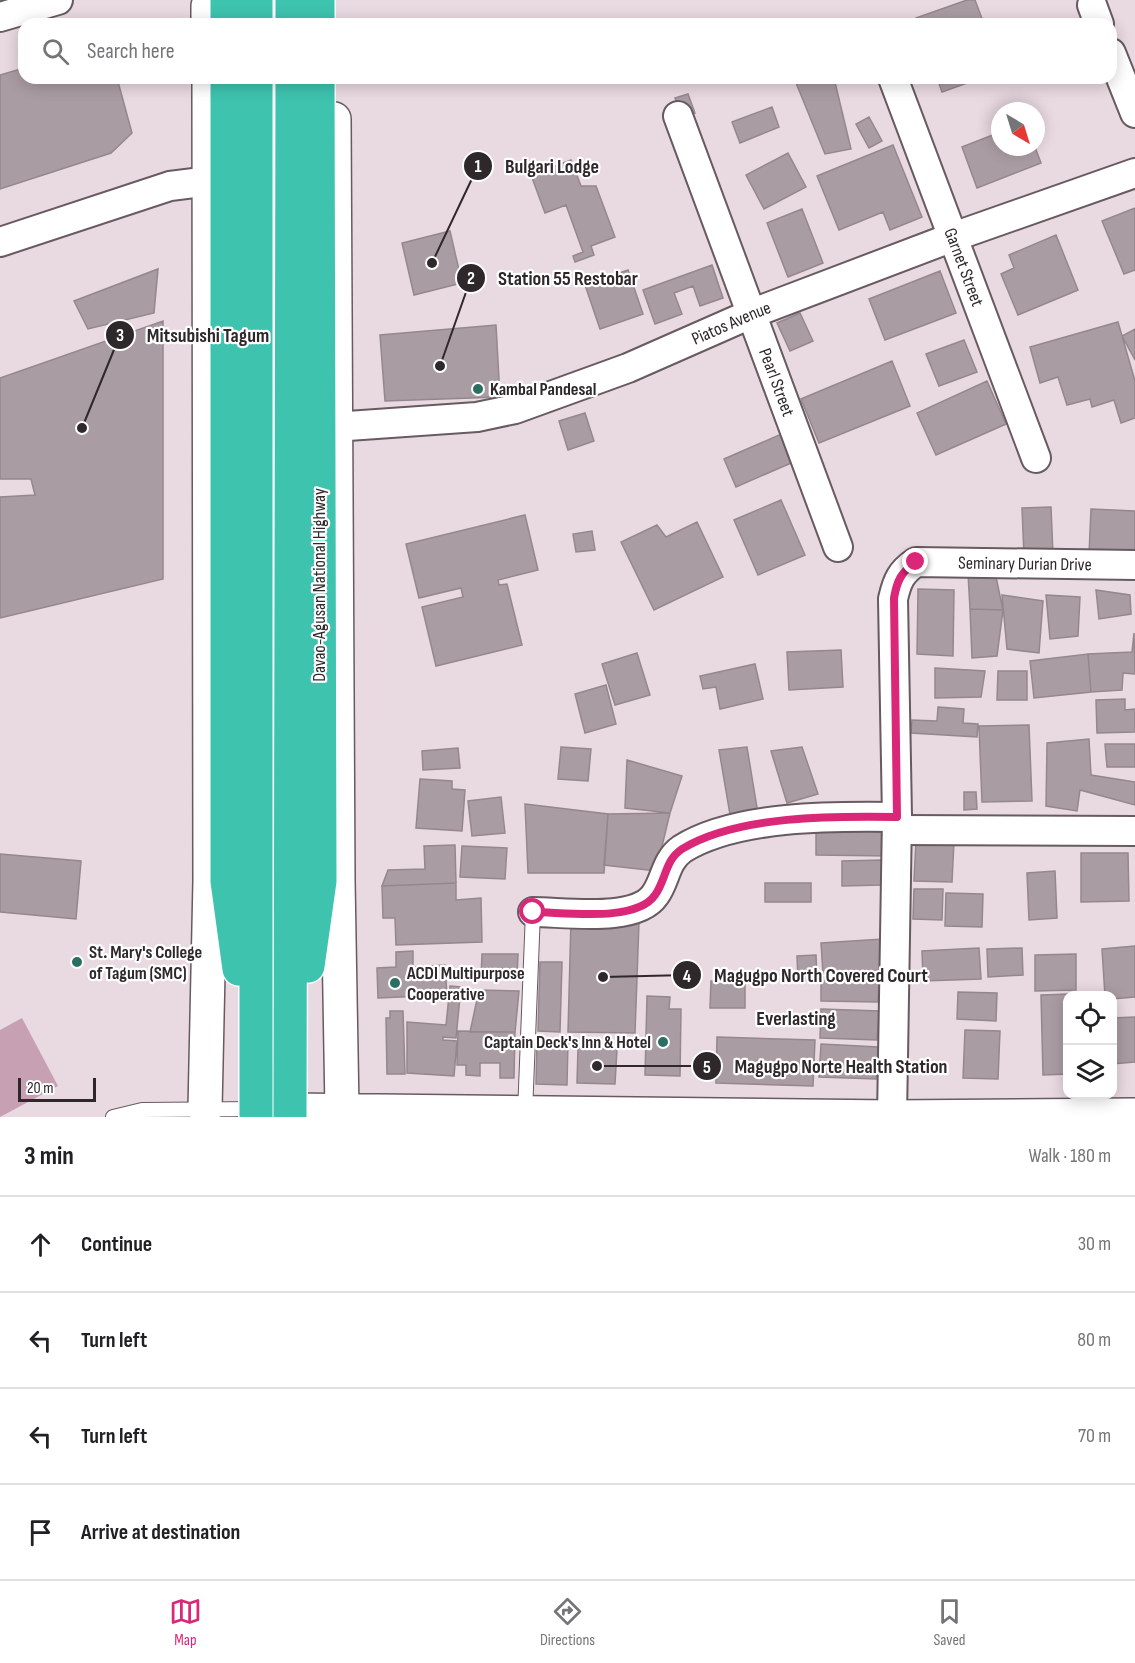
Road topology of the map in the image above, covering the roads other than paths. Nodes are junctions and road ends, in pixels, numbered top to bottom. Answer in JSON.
{"nodes":[{"id":1,"x":58,"y":0,"type":"edge"},
{"id":2,"x":213,"y":0,"type":"edge"},
{"id":3,"x":227,"y":0,"type":"edge"},
{"id":4,"x":256,"y":0,"type":"edge"},
{"id":5,"x":292,"y":0,"type":"edge"},
{"id":6,"x":318,"y":0,"type":"edge"},
{"id":7,"x":333,"y":0,"type":"edge"},
{"id":8,"x":0,"y":17,"type":"edge"},
{"id":9,"x":208,"y":18,"type":"edge"},
{"id":10,"x":227,"y":18,"type":"edge"},
{"id":11,"x":256,"y":18,"type":"edge"},
{"id":12,"x":292,"y":18,"type":"edge"},
{"id":13,"x":318,"y":18,"type":"edge"},
{"id":14,"x":333,"y":18,"type":"edge"},
{"id":15,"x":1117,"y":68,"type":"edge"},
{"id":16,"x":209,"y":84,"type":"edge"},
{"id":17,"x":227,"y":84,"type":"edge"},
{"id":18,"x":256,"y":84,"type":"edge"},
{"id":19,"x":292,"y":84,"type":"edge"},
{"id":20,"x":318,"y":84,"type":"edge"},
{"id":21,"x":334,"y":84,"type":"edge"},
{"id":22,"x":895,"y":84,"type":"edge"},
{"id":23,"x":1135,"y":113,"type":"edge"},
{"id":24,"x":678,"y":116,"type":"dead end"},
{"id":25,"x":1135,"y":173,"type":"edge"},
{"id":26,"x":210,"y":181,"type":"junction"},
{"id":27,"x":953,"y":237,"type":"junction"},
{"id":28,"x":0,"y":242,"type":"edge"},
{"id":29,"x":753,"y":313,"type":"junction"},
{"id":30,"x":218,"y":428,"type":"junction"},
{"id":31,"x":328,"y":428,"type":"junction"},
{"id":32,"x":1036,"y":458,"type":"dead end"},
{"id":33,"x":838,"y":547,"type":"dead end"},
{"id":34,"x":1135,"y":565,"type":"edge"},
{"id":35,"x":897,"y":824,"type":"junction"},
{"id":36,"x":1135,"y":831,"type":"edge"},
{"id":37,"x":533,"y":912,"type":"joint"},
{"id":38,"x":256,"y":1105,"type":"edge"},
{"id":39,"x":290,"y":1106,"type":"edge"},
{"id":40,"x":205,"y":1113,"type":"edge"},
{"id":41,"x":525,"y":1113,"type":"junction"},
{"id":42,"x":342,"y":1114,"type":"edge"},
{"id":43,"x":632,"y":1115,"type":"edge"},
{"id":44,"x":1135,"y":1115,"type":"edge"},
{"id":45,"x":113,"y":1117,"type":"edge"},
{"id":46,"x":892,"y":1117,"type":"edge"}],
"edges":[{"from":1,"to":8,"type":"street"},
{"from":2,"to":9,"type":"street"},
{"from":3,"to":10,"type":"highway"},
{"from":4,"to":11,"type":"highway"},
{"from":5,"to":12,"type":"highway"},
{"from":6,"to":13,"type":"highway"},
{"from":7,"to":14,"type":"street"},
{"from":15,"to":23,"type":"street"},
{"from":16,"to":26,"type":"street"},
{"from":17,"to":30,"type":"highway"},
{"from":18,"to":38,"type":"highway"},
{"from":19,"to":39,"type":"highway","name":"Davao-Agusan National Highway"},
{"from":20,"to":31,"type":"highway","name":"Davao-Agusan National Highway"},
{"from":21,"to":31,"type":"street"},
{"from":22,"to":27,"type":"street","name":"Garnet Street"},
{"from":24,"to":29,"type":"street","name":"Pearl Street"},
{"from":25,"to":27,"type":"street","name":"Piatos Avenue"},
{"from":26,"to":28,"type":"street"},
{"from":26,"to":30,"type":"street"},
{"from":27,"to":29,"type":"street","name":"Piatos Avenue"},
{"from":27,"to":32,"type":"street","name":"Garnet Street"},
{"from":29,"to":31,"type":"street","name":"Piatos Avenue"},
{"from":29,"to":33,"type":"street","name":"Pearl Street"},
{"from":30,"to":38,"type":"highway"},
{"from":30,"to":40,"type":"street"},
{"from":31,"to":39,"type":"highway","name":"Davao-Agusan National Highway"},
{"from":31,"to":42,"type":"street"},
{"from":34,"to":35,"type":"street","name":"Seminary Durian Drive"},
{"from":35,"to":36,"type":"street"},
{"from":35,"to":37,"type":"street"},
{"from":35,"to":46,"type":"street"},
{"from":37,"to":41,"type":"lane"},
{"from":38,"to":40,"type":"lane"},
{"from":39,"to":42,"type":"street"},
{"from":40,"to":45,"type":"lane"},
{"from":41,"to":42,"type":"street"},
{"from":41,"to":43,"type":"street"},
{"from":43,"to":46,"type":"street"},
{"from":44,"to":46,"type":"street"}]}
